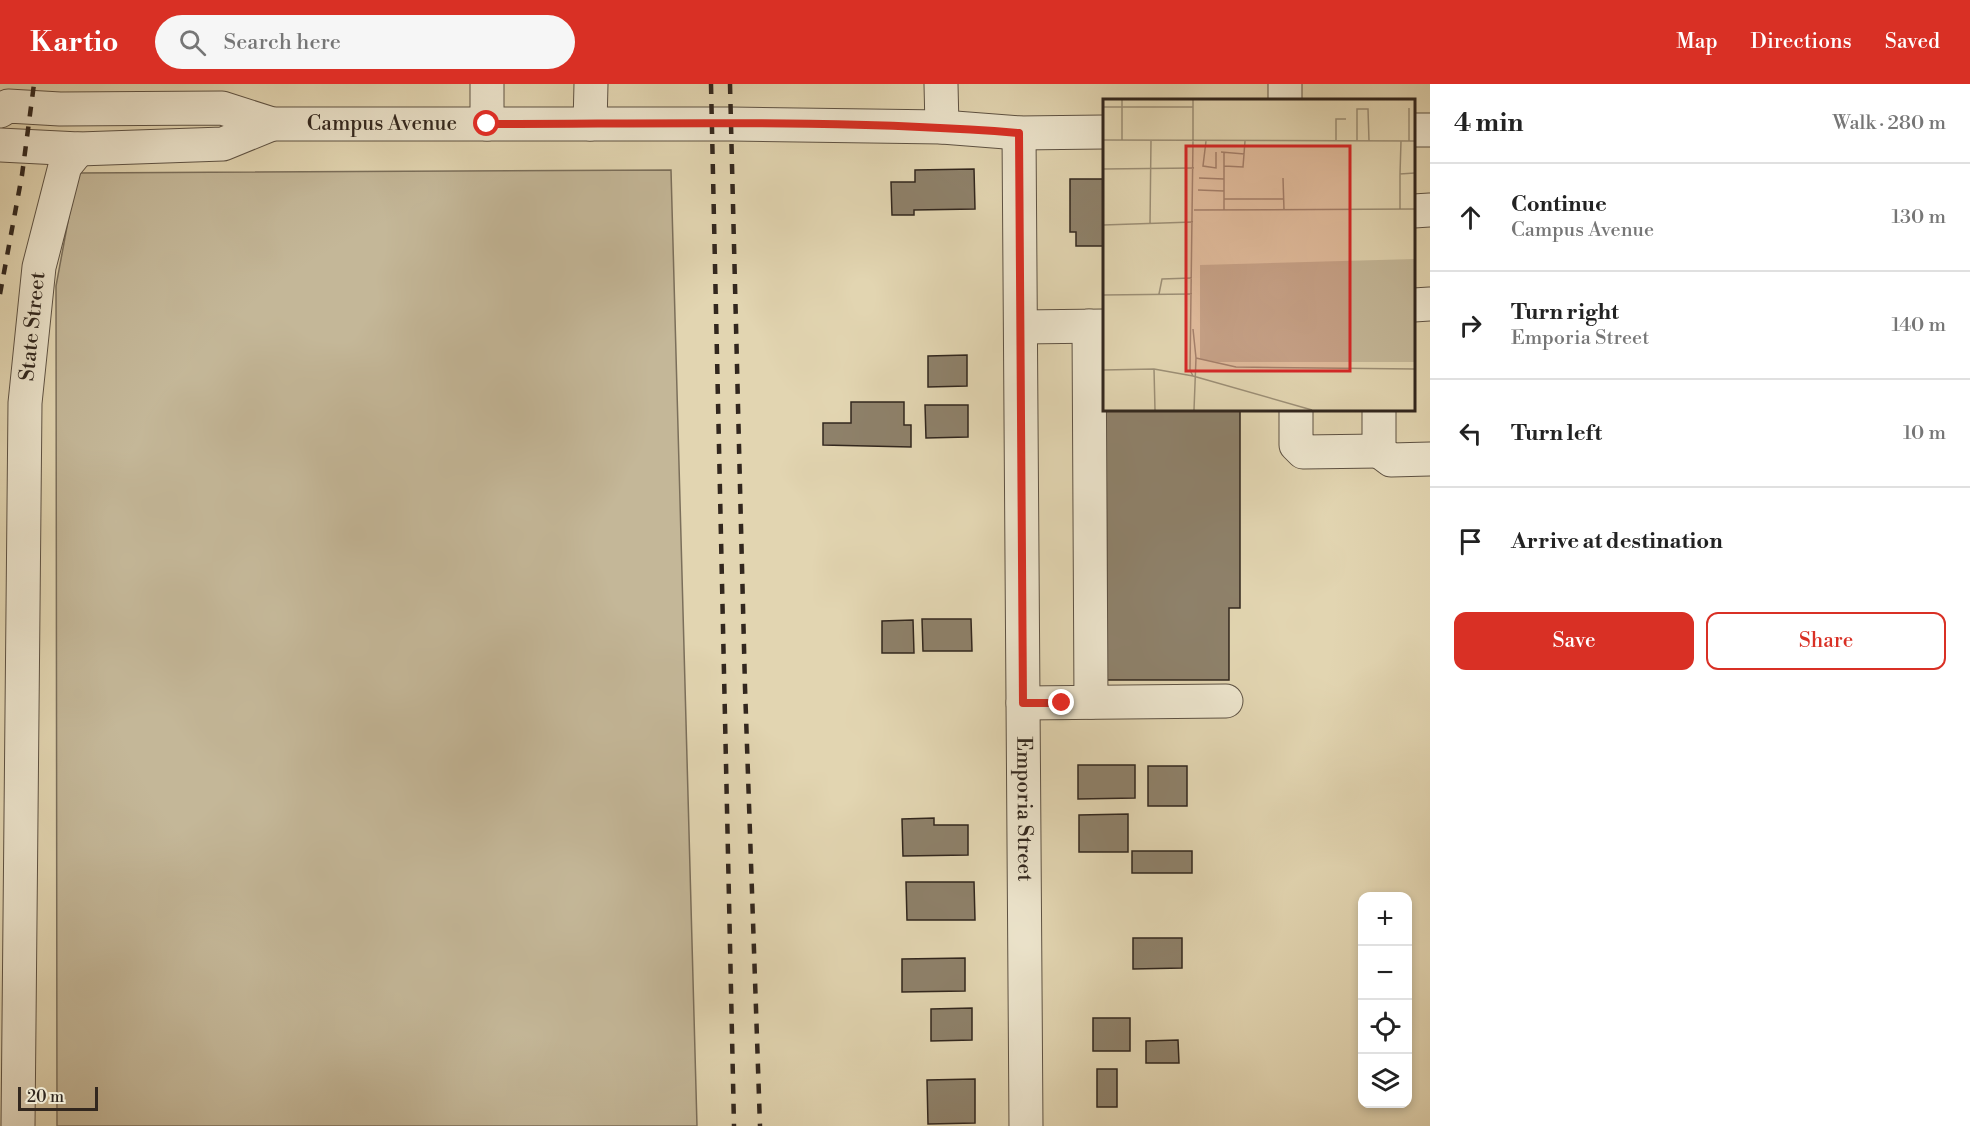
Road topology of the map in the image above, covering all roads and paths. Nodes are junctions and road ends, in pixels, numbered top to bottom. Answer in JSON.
{"nodes":[{"id":1,"x":487,"y":84,"type":"edge"},
{"id":2,"x":591,"y":84,"type":"edge"},
{"id":3,"x":941,"y":84,"type":"edge"},
{"id":4,"x":0,"y":111,"type":"edge"},
{"id":5,"x":272,"y":124,"type":"junction"},
{"id":6,"x":487,"y":124,"type":"junction"},
{"id":7,"x":590,"y":124,"type":"junction"},
{"id":8,"x":942,"y":127,"type":"junction"},
{"id":9,"x":1103,"y":132,"type":"edge"},
{"id":10,"x":1019,"y":133,"type":"junction"},
{"id":11,"x":0,"y":145,"type":"edge"},
{"id":12,"x":79,"y":149,"type":"junction"},
{"id":13,"x":1430,"y":210,"type":"edge"},
{"id":14,"x":1415,"y":211,"type":"edge"},
{"id":15,"x":1430,"y":304,"type":"edge"},
{"id":16,"x":1415,"y":305,"type":"edge"},
{"id":17,"x":1097,"y":326,"type":"edge"},
{"id":18,"x":1021,"y":327,"type":"junction"},
{"id":19,"x":1296,"y":411,"type":"edge"},
{"id":20,"x":1379,"y":411,"type":"edge"},
{"id":21,"x":1379,"y":451,"type":"junction"},
{"id":22,"x":1430,"y":459,"type":"edge"},
{"id":23,"x":1226,"y":701,"type":"dead end"},
{"id":24,"x":1091,"y":702,"type":"junction"},
{"id":25,"x":1023,"y":703,"type":"junction"},
{"id":26,"x":18,"y":1126,"type":"edge"},
{"id":27,"x":1026,"y":1126,"type":"edge"}],
"edges":[{"from":1,"to":6,"type":"street"},
{"from":2,"to":7,"type":"street"},
{"from":3,"to":8,"type":"street"},
{"from":4,"to":5,"type":"street","name":"Campus Avenue"},
{"from":5,"to":6,"type":"street","name":"Campus Avenue"},
{"from":5,"to":12,"type":"street","name":"Campus Avenue"},
{"from":6,"to":7,"type":"street","name":"Campus Avenue"},
{"from":7,"to":8,"type":"street","name":"Campus Avenue"},
{"from":8,"to":10,"type":"street","name":"Campus Avenue"},
{"from":9,"to":10,"type":"street","name":"Campus Avenue"},
{"from":10,"to":18,"type":"street","name":"Emporia Street"},
{"from":11,"to":12,"type":"street","name":"Campus Avenue"},
{"from":12,"to":26,"type":"street","name":"State Street"},
{"from":13,"to":14,"type":"street"},
{"from":15,"to":16,"type":"street"},
{"from":17,"to":18,"type":"street"},
{"from":17,"to":24,"type":"street"},
{"from":18,"to":25,"type":"street","name":"Emporia Street"},
{"from":19,"to":21,"type":"street"},
{"from":20,"to":21,"type":"street"},
{"from":21,"to":22,"type":"street"},
{"from":23,"to":24,"type":"street"},
{"from":24,"to":25,"type":"street"},
{"from":25,"to":27,"type":"street","name":"Emporia Street"}]}
